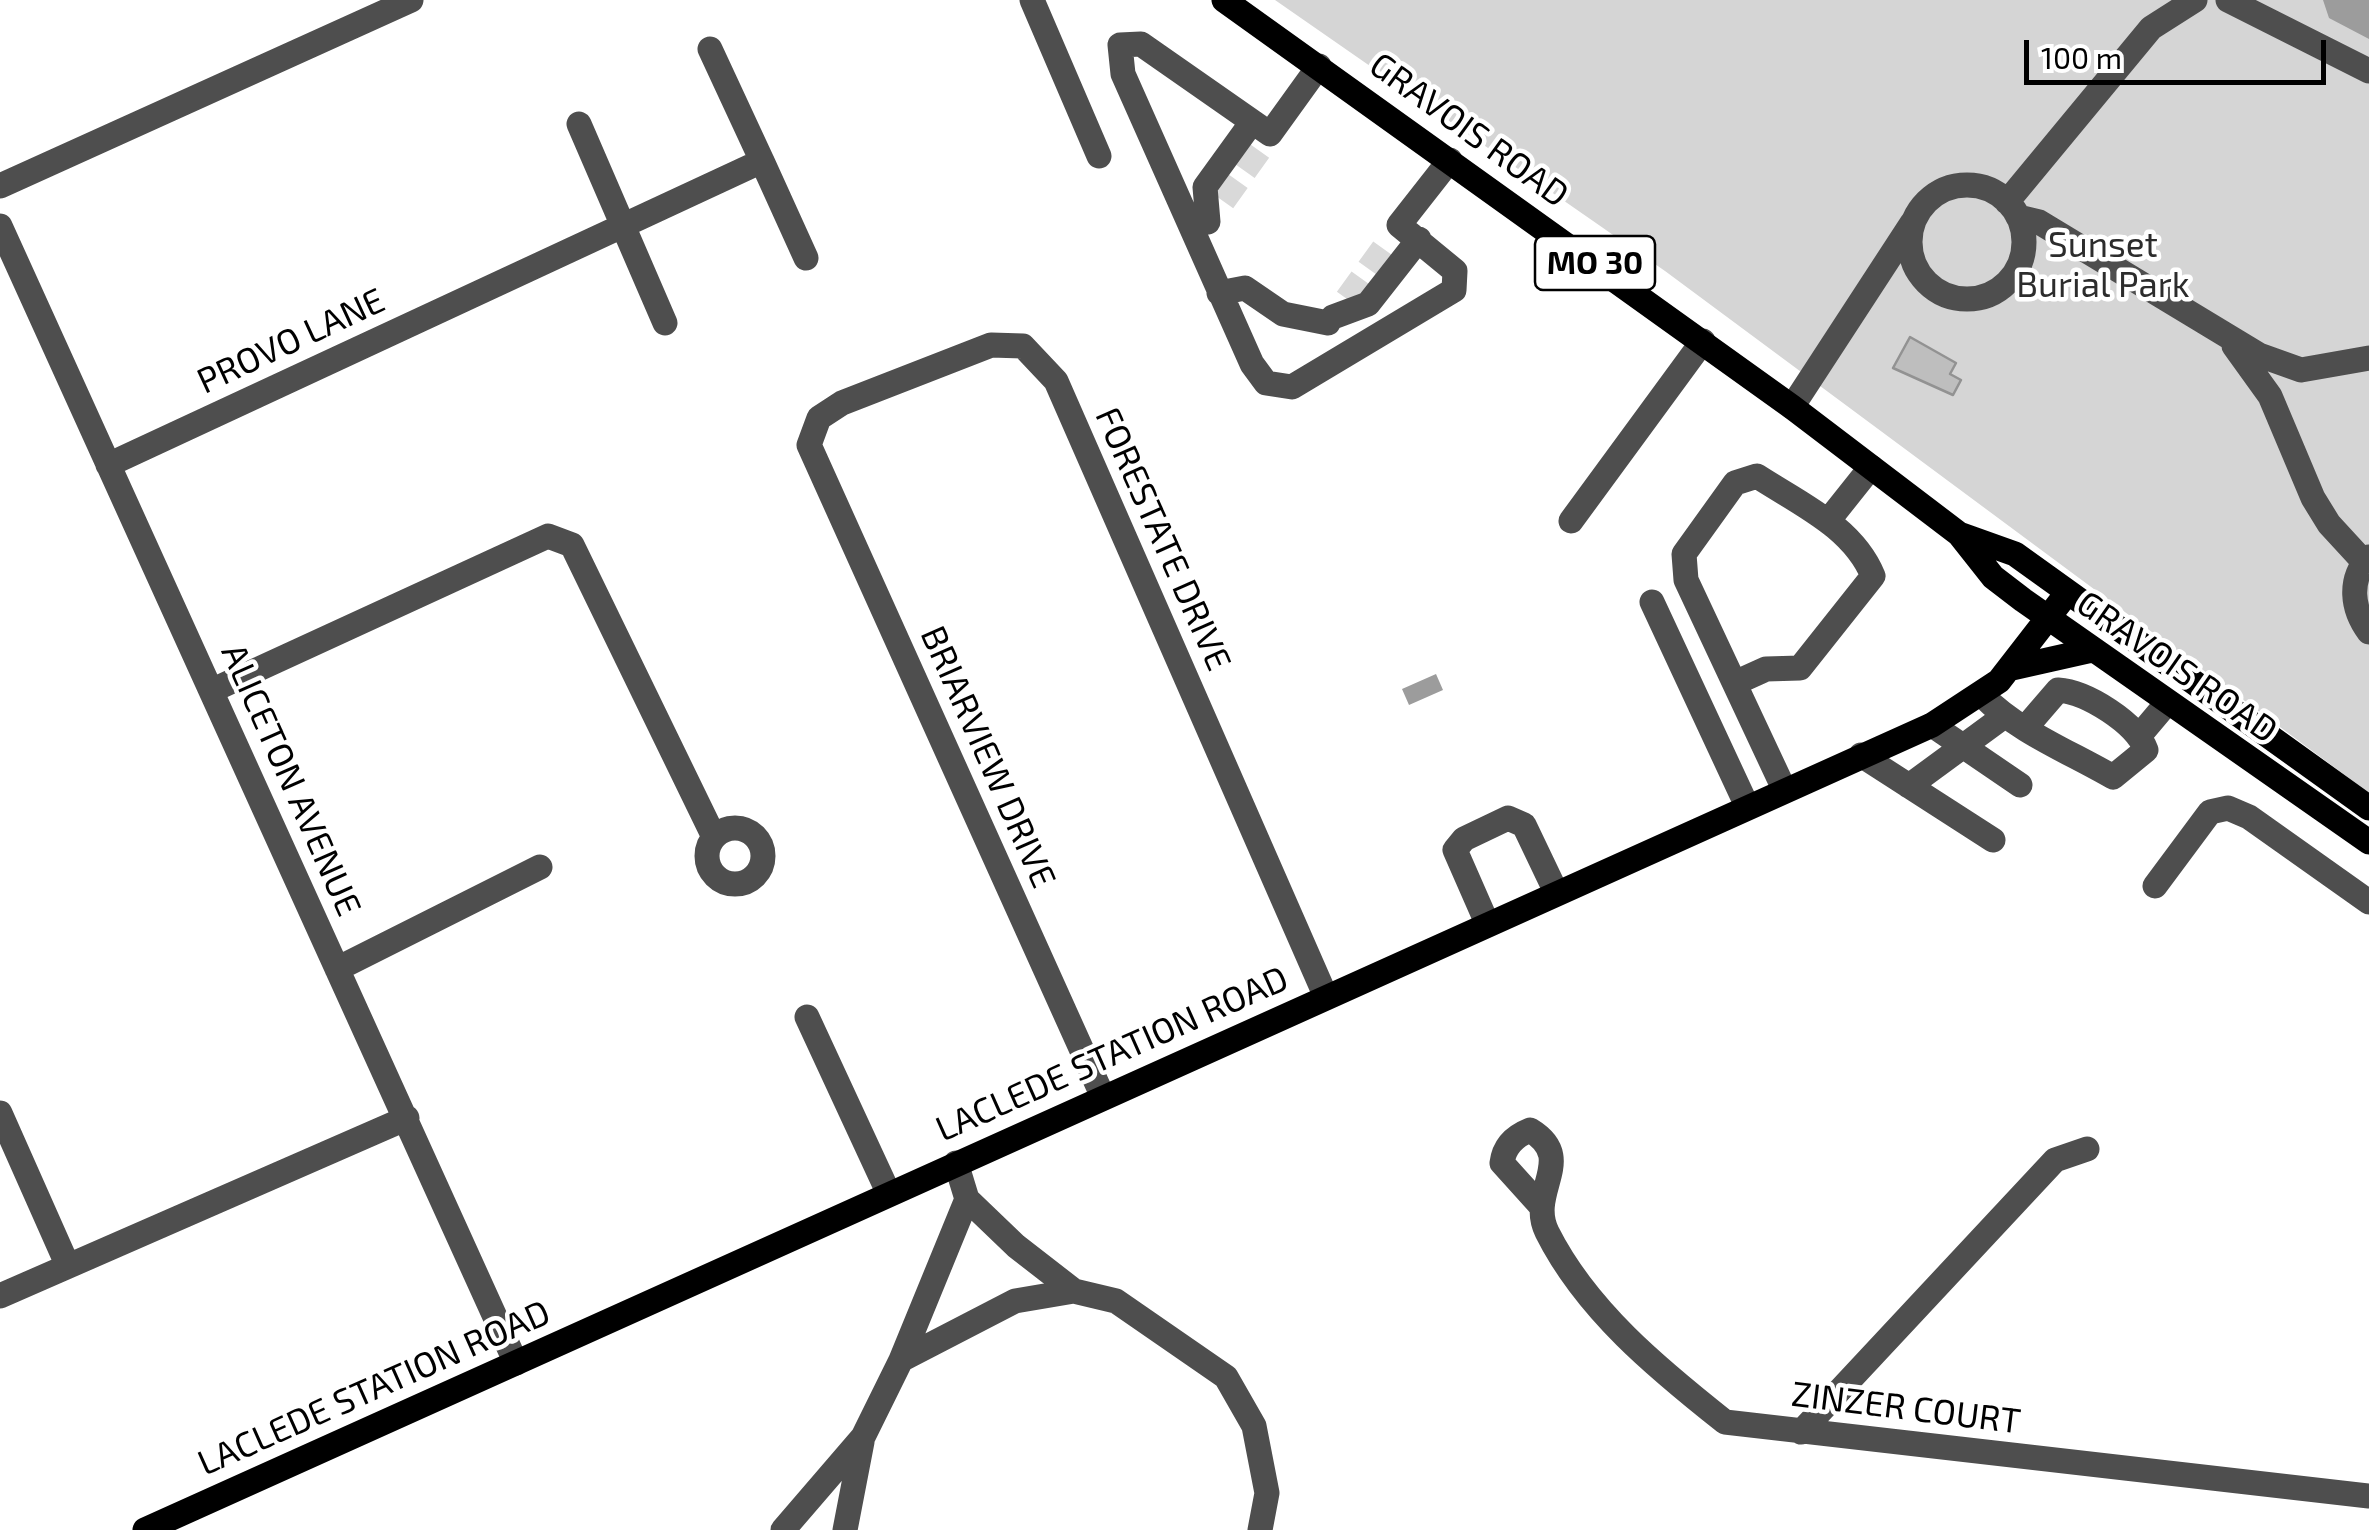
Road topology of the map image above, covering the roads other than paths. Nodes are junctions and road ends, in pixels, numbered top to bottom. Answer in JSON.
{"nodes":[{"id":1,"x":411,"y":0,"type":"edge"},
{"id":2,"x":1032,"y":0,"type":"edge"},
{"id":3,"x":1224,"y":0,"type":"edge"},
{"id":4,"x":2195,"y":0,"type":"edge"},
{"id":5,"x":2235,"y":1,"type":"edge"},
{"id":6,"x":710,"y":49,"type":"dead end"},
{"id":7,"x":1319,"y":66,"type":"junction"},
{"id":8,"x":2369,"y":72,"type":"edge"},
{"id":9,"x":579,"y":124,"type":"dead end"},
{"id":10,"x":1261,"y":135,"type":"junction"},
{"id":11,"x":1099,"y":156,"type":"dead end"},
{"id":12,"x":1450,"y":160,"type":"junction"},
{"id":13,"x":762,"y":161,"type":"junction"},
{"id":14,"x":0,"y":186,"type":"edge"},
{"id":15,"x":2012,"y":210,"type":"junction"},
{"id":16,"x":1209,"y":220,"type":"junction"},
{"id":17,"x":1914,"y":221,"type":"junction"},
{"id":18,"x":624,"y":224,"type":"junction"},
{"id":19,"x":0,"y":226,"type":"edge"},
{"id":20,"x":1402,"y":235,"type":"junction"},
{"id":21,"x":806,"y":258,"type":"dead end"},
{"id":22,"x":1220,"y":292,"type":"junction"},
{"id":23,"x":1336,"y":313,"type":"junction"},
{"id":24,"x":665,"y":323,"type":"dead end"},
{"id":25,"x":2226,"y":335,"type":"junction"},
{"id":26,"x":1704,"y":341,"type":"junction"},
{"id":27,"x":1345,"y":355,"type":"junction"},
{"id":28,"x":2369,"y":358,"type":"edge"},
{"id":29,"x":1792,"y":407,"type":"junction"},
{"id":30,"x":809,"y":445,"type":"joint"},
{"id":31,"x":108,"y":465,"type":"junction"},
{"id":32,"x":1871,"y":467,"type":"junction"},
{"id":33,"x":1571,"y":520,"type":"dead end"},
{"id":34,"x":1828,"y":521,"type":"junction"},
{"id":35,"x":1959,"y":534,"type":"junction"},
{"id":36,"x":2366,"y":559,"type":"edge"},
{"id":37,"x":2068,"y":592,"type":"junction"},
{"id":38,"x":1652,"y":602,"type":"dead end"},
{"id":39,"x":2049,"y":619,"type":"junction"},
{"id":40,"x":2369,"y":632,"type":"edge"},
{"id":41,"x":2092,"y":650,"type":"junction"},
{"id":42,"x":2012,"y":668,"type":"junction"},
{"id":43,"x":1735,"y":683,"type":"junction"},
{"id":44,"x":214,"y":690,"type":"junction"},
{"id":45,"x":1982,"y":696,"type":"junction"},
{"id":46,"x":2167,"y":703,"type":"junction"},
{"id":47,"x":2015,"y":722,"type":"junction"},
{"id":48,"x":1932,"y":725,"type":"junction"},
{"id":49,"x":2140,"y":735,"type":"junction"},
{"id":50,"x":1961,"y":745,"type":"junction"},
{"id":51,"x":1861,"y":755,"type":"junction"},
{"id":52,"x":2020,"y":785,"type":"dead end"},
{"id":53,"x":1909,"y":786,"type":"junction"},
{"id":54,"x":1784,"y":789,"type":"junction"},
{"id":55,"x":1747,"y":806,"type":"junction"},
{"id":56,"x":2369,"y":808,"type":"edge"},
{"id":57,"x":714,"y":837,"type":"dead end"},
{"id":58,"x":1993,"y":840,"type":"dead end"},
{"id":59,"x":2369,"y":842,"type":"edge"},
{"id":60,"x":540,"y":867,"type":"dead end"},
{"id":61,"x":2155,"y":886,"type":"dead end"},
{"id":62,"x":1556,"y":892,"type":"junction"},
{"id":63,"x":2369,"y":902,"type":"edge"},
{"id":64,"x":1486,"y":923,"type":"junction"},
{"id":65,"x":336,"y":969,"type":"junction"},
{"id":66,"x":1326,"y":996,"type":"junction"},
{"id":67,"x":806,"y":1017,"type":"dead end"},
{"id":68,"x":1103,"y":1097,"type":"junction"},
{"id":69,"x":0,"y":1113,"type":"edge"},
{"id":70,"x":406,"y":1118,"type":"junction"},
{"id":71,"x":2087,"y":1149,"type":"dead end"},
{"id":72,"x":956,"y":1163,"type":"junction"},
{"id":73,"x":889,"y":1194,"type":"junction"},
{"id":74,"x":967,"y":1199,"type":"junction"},
{"id":75,"x":1539,"y":1204,"type":"dead end"},
{"id":76,"x":67,"y":1264,"type":"junction"},
{"id":77,"x":1074,"y":1291,"type":"junction"},
{"id":78,"x":0,"y":1296,"type":"edge"},
{"id":79,"x":900,"y":1360,"type":"junction"},
{"id":80,"x":516,"y":1363,"type":"junction"},
{"id":81,"x":1801,"y":1432,"type":"junction"},
{"id":82,"x":862,"y":1437,"type":"junction"},
{"id":83,"x":2369,"y":1496,"type":"edge"},
{"id":84,"x":145,"y":1530,"type":"edge"},
{"id":85,"x":783,"y":1530,"type":"edge"},
{"id":86,"x":845,"y":1530,"type":"edge"},
{"id":87,"x":1260,"y":1530,"type":"edge"}],
"edges":[{"from":1,"to":14,"type":"street"},
{"from":2,"to":11,"type":"street"},
{"from":3,"to":7,"type":"main road","name":"GRAVOIS ROAD","number":"MO 30"},
{"from":4,"to":15,"type":"street"},
{"from":5,"to":8,"type":"street"},
{"from":6,"to":13,"type":"street"},
{"from":7,"to":10,"type":"street"},
{"from":7,"to":12,"type":"main road","name":"GRAVOIS ROAD","number":"MO 30"},
{"from":9,"to":18,"type":"street"},
{"from":10,"to":16,"type":"street"},
{"from":10,"to":16,"type":"street"},
{"from":12,"to":20,"type":"street"},
{"from":12,"to":26,"type":"main road","name":"GRAVOIS ROAD","number":"MO 30"},
{"from":13,"to":18,"type":"street","name":"PROVO LANE"},
{"from":13,"to":21,"type":"street"},
{"from":15,"to":17,"type":"street"},
{"from":15,"to":17,"type":"street"},
{"from":15,"to":25,"type":"street"},
{"from":16,"to":22,"type":"street"},
{"from":17,"to":29,"type":"street"},
{"from":18,"to":24,"type":"street"},
{"from":18,"to":31,"type":"street","name":"PROVO LANE"},
{"from":19,"to":31,"type":"street","name":"ALICETON AVENUE"},
{"from":20,"to":23,"type":"street"},
{"from":20,"to":27,"type":"street"},
{"from":22,"to":23,"type":"street"},
{"from":22,"to":27,"type":"street"},
{"from":23,"to":27,"type":"street"},
{"from":25,"to":28,"type":"street"},
{"from":25,"to":36,"type":"street"},
{"from":26,"to":29,"type":"main road","name":"GRAVOIS ROAD","number":"MO 30"},
{"from":26,"to":33,"type":"street"},
{"from":29,"to":32,"type":"main road","name":"GRAVOIS ROAD","number":"MO 30"},
{"from":30,"to":66,"type":"street","name":"FORESTATE DRIVE"},
{"from":30,"to":68,"type":"street","name":"BRIARVIEW DRIVE"},
{"from":31,"to":44,"type":"street","name":"ALICETON AVENUE"},
{"from":32,"to":34,"type":"street"},
{"from":32,"to":35,"type":"main road","name":"GRAVOIS ROAD","number":"MO 30"},
{"from":34,"to":43,"type":"street"},
{"from":34,"to":43,"type":"street"},
{"from":35,"to":37,"type":"main road","name":"GRAVOIS ROAD","number":"MO 30"},
{"from":35,"to":39,"type":"main road","name":"GRAVOIS ROAD","number":"MO 30"},
{"from":36,"to":40,"type":"street"},
{"from":37,"to":39,"type":"main road","name":"LACLEDE STATION ROAD"},
{"from":37,"to":56,"type":"main road","name":"GRAVOIS ROAD","number":"MO 30"},
{"from":38,"to":55,"type":"street"},
{"from":39,"to":41,"type":"main road","name":"GRAVOIS ROAD","number":"MO 30"},
{"from":39,"to":42,"type":"main road","name":"LACLEDE STATION ROAD"},
{"from":41,"to":42,"type":"main road"},
{"from":41,"to":46,"type":"main road","name":"GRAVOIS ROAD","number":"MO 30"},
{"from":42,"to":45,"type":"main road","name":"LACLEDE STATION ROAD"},
{"from":43,"to":54,"type":"street"},
{"from":44,"to":57,"type":"street"},
{"from":44,"to":65,"type":"street","name":"ALICETON AVENUE"},
{"from":45,"to":47,"type":"street"},
{"from":45,"to":48,"type":"main road","name":"LACLEDE STATION ROAD"},
{"from":46,"to":49,"type":"street"},
{"from":46,"to":59,"type":"main road","name":"GRAVOIS ROAD","number":"MO 30"},
{"from":47,"to":49,"type":"street"},
{"from":47,"to":49,"type":"street"},
{"from":47,"to":50,"type":"street"},
{"from":48,"to":50,"type":"street"},
{"from":48,"to":51,"type":"main road","name":"LACLEDE STATION ROAD"},
{"from":50,"to":52,"type":"street"},
{"from":50,"to":53,"type":"street"},
{"from":51,"to":53,"type":"street"},
{"from":51,"to":54,"type":"main road","name":"LACLEDE STATION ROAD"},
{"from":53,"to":58,"type":"street"},
{"from":54,"to":55,"type":"main road","name":"LACLEDE STATION ROAD"},
{"from":55,"to":62,"type":"main road","name":"LACLEDE STATION ROAD"},
{"from":60,"to":65,"type":"street"},
{"from":61,"to":63,"type":"street"},
{"from":62,"to":64,"type":"main road","name":"LACLEDE STATION ROAD"},
{"from":62,"to":64,"type":"street"},
{"from":64,"to":66,"type":"main road","name":"LACLEDE STATION ROAD"},
{"from":65,"to":70,"type":"street","name":"ALICETON AVENUE"},
{"from":66,"to":68,"type":"main road","name":"LACLEDE STATION ROAD"},
{"from":67,"to":73,"type":"street"},
{"from":68,"to":72,"type":"main road","name":"LACLEDE STATION ROAD"},
{"from":69,"to":76,"type":"street"},
{"from":70,"to":76,"type":"street"},
{"from":70,"to":80,"type":"street","name":"ALICETON AVENUE"},
{"from":71,"to":81,"type":"street"},
{"from":72,"to":73,"type":"main road","name":"LACLEDE STATION ROAD"},
{"from":72,"to":74,"type":"street"},
{"from":73,"to":80,"type":"main road","name":"LACLEDE STATION ROAD"},
{"from":74,"to":77,"type":"street"},
{"from":74,"to":79,"type":"street"},
{"from":75,"to":81,"type":"street","name":"ZINZER COURT"},
{"from":76,"to":78,"type":"street"},
{"from":77,"to":79,"type":"street"},
{"from":77,"to":87,"type":"street"},
{"from":79,"to":82,"type":"street"},
{"from":80,"to":84,"type":"main road","name":"LACLEDE STATION ROAD"},
{"from":81,"to":83,"type":"street","name":"ZINZER COURT"},
{"from":82,"to":85,"type":"street"},
{"from":82,"to":86,"type":"street"}]}
